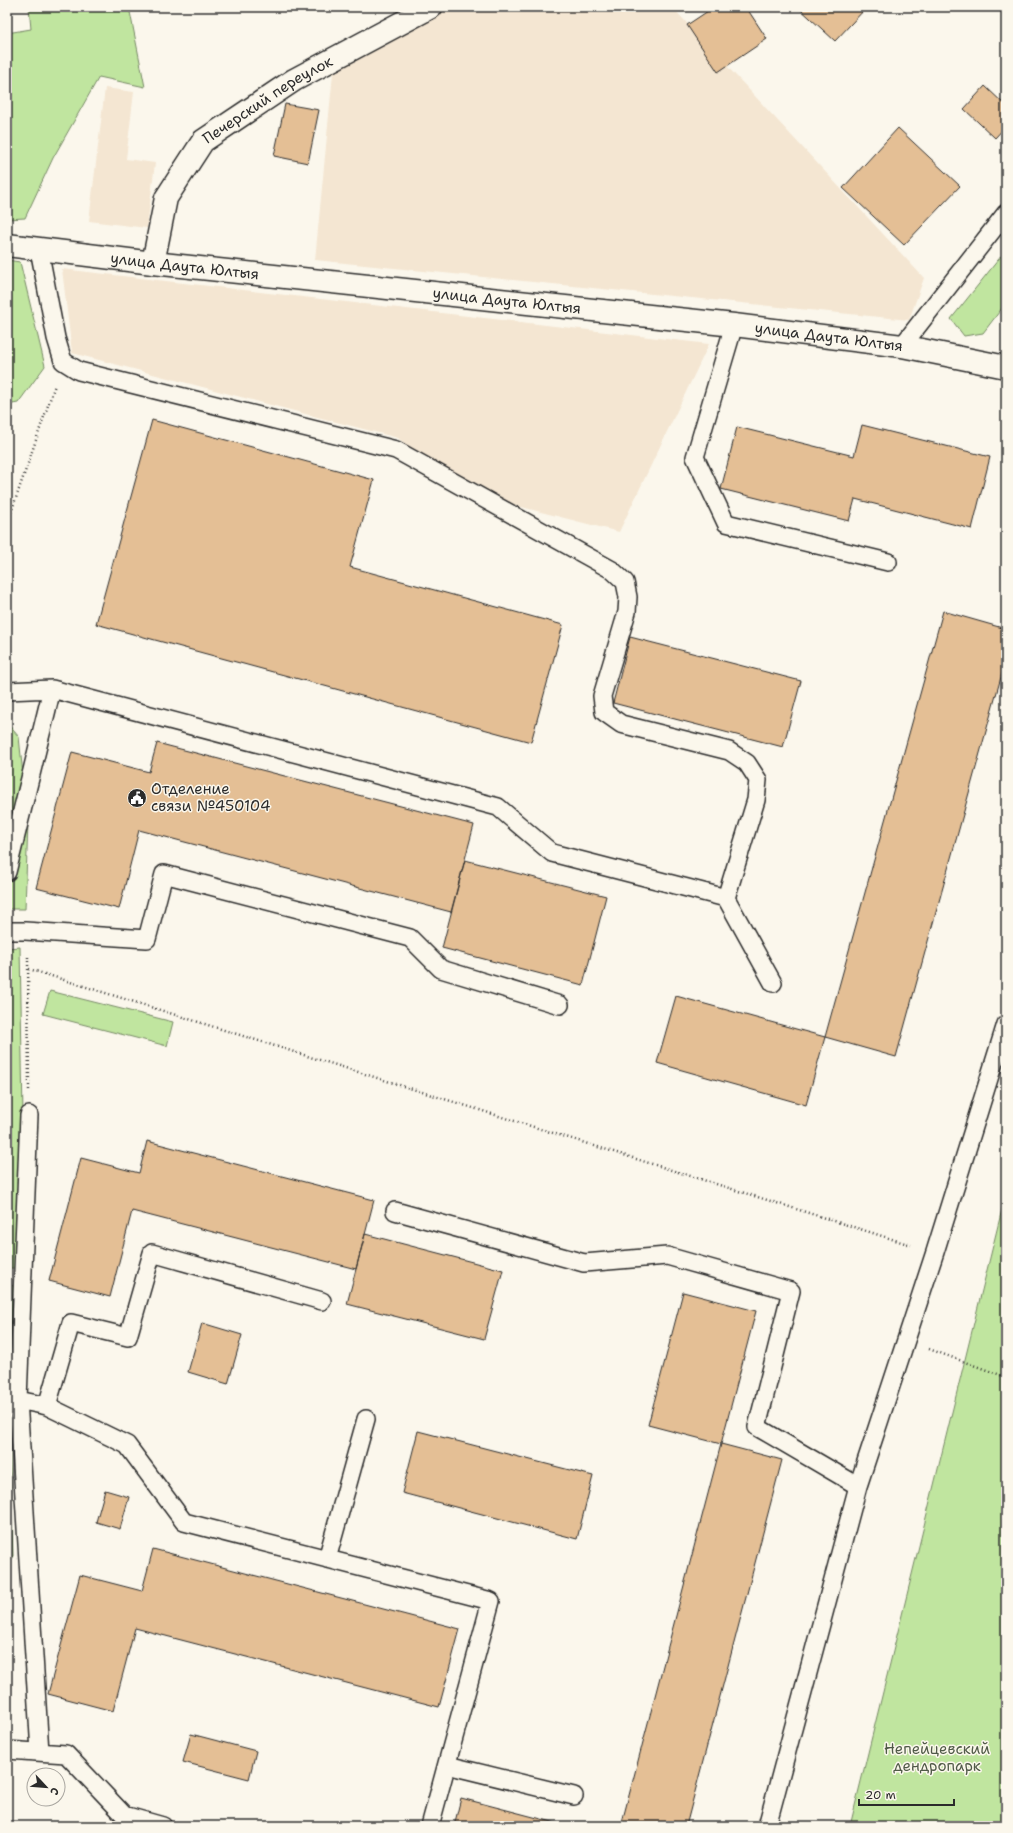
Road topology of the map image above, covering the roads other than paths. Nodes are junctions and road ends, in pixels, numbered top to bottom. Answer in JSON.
{"nodes":[{"id":1,"x":431,"y":7,"type":"edge"},
{"id":2,"x":1006,"y":213,"type":"edge"},
{"id":3,"x":7,"y":245,"type":"edge"},
{"id":4,"x":39,"y":249,"type":"junction"},
{"id":5,"x":153,"y":264,"type":"junction"},
{"id":6,"x":734,"y":325,"type":"junction"},
{"id":7,"x":902,"y":346,"type":"junction"},
{"id":8,"x":1006,"y":367,"type":"edge"},
{"id":9,"x":888,"y":562,"type":"dead end"},
{"id":10,"x":52,"y":689,"type":"junction"},
{"id":11,"x":7,"y":691,"type":"edge"},
{"id":12,"x":7,"y":872,"type":"edge"},
{"id":13,"x":726,"y":898,"type":"junction"},
{"id":14,"x":7,"y":931,"type":"edge"},
{"id":15,"x":774,"y":983,"type":"dead end"},
{"id":16,"x":560,"y":1004,"type":"dead end"},
{"id":17,"x":1006,"y":1024,"type":"edge"},
{"id":18,"x":29,"y":1115,"type":"road end"},
{"id":19,"x":395,"y":1210,"type":"dead end"},
{"id":20,"x":322,"y":1301,"type":"dead end"},
{"id":21,"x":12,"y":1398,"type":"edge"},
{"id":22,"x":47,"y":1406,"type":"junction"},
{"id":23,"x":366,"y":1419,"type":"dead end"},
{"id":24,"x":858,"y":1486,"type":"junction"},
{"id":25,"x":327,"y":1559,"type":"junction"},
{"id":26,"x":7,"y":1750,"type":"edge"},
{"id":27,"x":40,"y":1752,"type":"junction"},
{"id":28,"x":447,"y":1766,"type":"junction"},
{"id":29,"x":574,"y":1796,"type":"dead end"},
{"id":30,"x":163,"y":1826,"type":"edge"},
{"id":31,"x":430,"y":1826,"type":"edge"},
{"id":32,"x":767,"y":1826,"type":"edge"}],
"edges":[{"from":1,"to":5,"type":"street","name":"Печерский переулок"},
{"from":2,"to":7,"type":"lane"},
{"from":3,"to":4,"type":"street","name":"улица Даута Юлтыя"},
{"from":4,"to":5,"type":"street","name":"улица Даута Юлтыя"},
{"from":4,"to":13,"type":"lane"},
{"from":5,"to":6,"type":"street","name":"улица Даута Юлтыя"},
{"from":6,"to":7,"type":"street","name":"улица Даута Юлтыя"},
{"from":6,"to":9,"type":"lane"},
{"from":7,"to":8,"type":"street","name":"улица Даута Юлтыя"},
{"from":10,"to":11,"type":"lane"},
{"from":10,"to":12,"type":"lane"},
{"from":10,"to":13,"type":"lane"},
{"from":13,"to":15,"type":"lane"},
{"from":14,"to":16,"type":"lane"},
{"from":17,"to":24,"type":"lane"},
{"from":18,"to":21,"type":"lane"},
{"from":19,"to":24,"type":"lane"},
{"from":20,"to":22,"type":"lane"},
{"from":21,"to":22,"type":"lane"},
{"from":21,"to":27,"type":"lane"},
{"from":22,"to":25,"type":"lane"},
{"from":23,"to":25,"type":"lane"},
{"from":24,"to":32,"type":"lane"},
{"from":25,"to":28,"type":"lane"},
{"from":26,"to":27,"type":"lane"},
{"from":27,"to":30,"type":"lane"},
{"from":28,"to":29,"type":"lane"},
{"from":28,"to":31,"type":"lane"}]}
